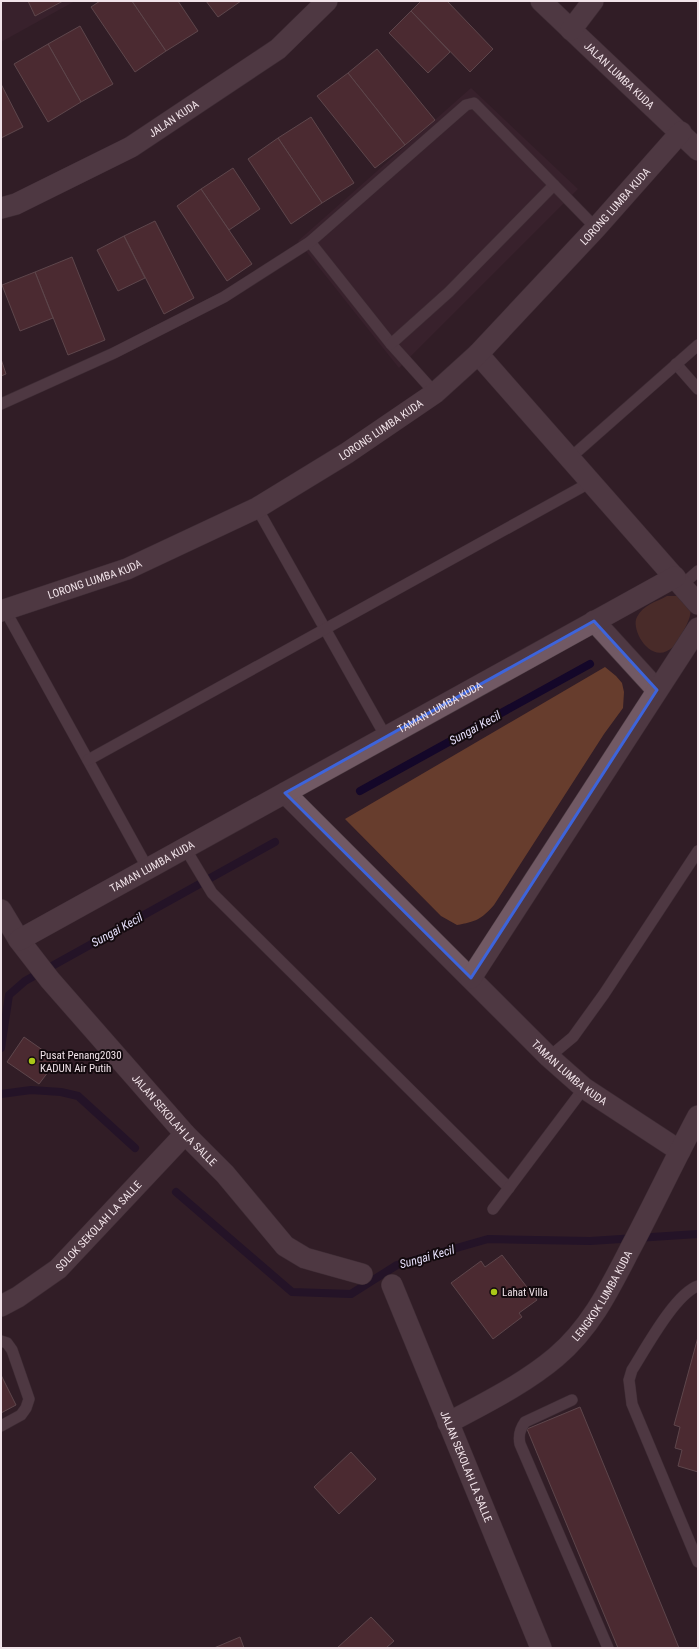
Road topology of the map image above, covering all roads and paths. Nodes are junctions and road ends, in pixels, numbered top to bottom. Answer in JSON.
{"nodes":[{"id":1,"x":327,"y":1,"type":"edge"},
{"id":2,"x":540,"y":1,"type":"edge"},
{"id":3,"x":593,"y":1,"type":"edge"},
{"id":4,"x":571,"y":30,"type":"junction"},
{"id":5,"x":681,"y":132,"type":"junction"},
{"id":6,"x":698,"y":150,"type":"edge"},
{"id":7,"x":554,"y":184,"type":"junction"},
{"id":8,"x":1,"y":208,"type":"edge"},
{"id":9,"x":596,"y":228,"type":"junction"},
{"id":10,"x":310,"y":242,"type":"junction"},
{"id":11,"x":391,"y":344,"type":"junction"},
{"id":12,"x":698,"y":345,"type":"edge"},
{"id":13,"x":478,"y":354,"type":"junction"},
{"id":14,"x":676,"y":364,"type":"junction"},
{"id":15,"x":698,"y":389,"type":"edge"},
{"id":16,"x":434,"y":393,"type":"junction"},
{"id":17,"x":1,"y":404,"type":"edge"},
{"id":18,"x":570,"y":458,"type":"junction"},
{"id":19,"x":591,"y":482,"type":"junction"},
{"id":20,"x":258,"y":508,"type":"junction"},
{"id":21,"x":698,"y":571,"type":"edge"},
{"id":22,"x":678,"y":581,"type":"junction"},
{"id":23,"x":698,"y":604,"type":"edge"},
{"id":24,"x":3,"y":611,"type":"edge"},
{"id":25,"x":594,"y":621,"type":"junction"},
{"id":26,"x":698,"y":628,"type":"edge"},
{"id":27,"x":326,"y":629,"type":"junction"},
{"id":28,"x":657,"y":690,"type":"junction"},
{"id":29,"x":386,"y":737,"type":"junction"},
{"id":30,"x":88,"y":760,"type":"junction"},
{"id":31,"x":284,"y":793,"type":"junction"},
{"id":32,"x":185,"y":848,"type":"junction"},
{"id":33,"x":698,"y":851,"type":"edge"},
{"id":34,"x":148,"y":869,"type":"junction"},
{"id":35,"x":1,"y":910,"type":"edge"},
{"id":36,"x":19,"y":940,"type":"junction"},
{"id":37,"x":471,"y":978,"type":"junction"},
{"id":38,"x":549,"y":1057,"type":"junction"},
{"id":39,"x":584,"y":1088,"type":"junction"},
{"id":40,"x":698,"y":1116,"type":"edge"},
{"id":41,"x":185,"y":1134,"type":"junction"},
{"id":42,"x":680,"y":1152,"type":"junction"},
{"id":43,"x":509,"y":1188,"type":"junction"},
{"id":44,"x":493,"y":1209,"type":"dead end"},
{"id":45,"x":362,"y":1274,"type":"dead end"},
{"id":46,"x":392,"y":1285,"type":"dead end"},
{"id":47,"x":698,"y":1286,"type":"edge"},
{"id":48,"x":1,"y":1306,"type":"edge"},
{"id":49,"x":1,"y":1341,"type":"edge"},
{"id":50,"x":572,"y":1400,"type":"dead end"},
{"id":51,"x":448,"y":1423,"type":"junction"},
{"id":52,"x":1,"y":1426,"type":"edge"},
{"id":53,"x":694,"y":1540,"type":"edge"},
{"id":54,"x":698,"y":1562,"type":"edge"},
{"id":55,"x":541,"y":1648,"type":"edge"},
{"id":56,"x":608,"y":1648,"type":"edge"}],
"edges":[{"from":1,"to":8,"type":"street","name":"JALAN KUDA"},
{"from":2,"to":4,"type":"street","name":"JALAN LUMBA KUDA"},
{"from":3,"to":4,"type":"street"},
{"from":4,"to":5,"type":"street","name":"JALAN LUMBA KUDA"},
{"from":5,"to":6,"type":"street","name":"JALAN LUMBA KUDA"},
{"from":5,"to":9,"type":"street","name":"LORONG LUMBA KUDA"},
{"from":7,"to":9,"type":"lane"},
{"from":7,"to":10,"type":"lane"},
{"from":7,"to":11,"type":"lane"},
{"from":9,"to":13,"type":"street","name":"LORONG LUMBA KUDA"},
{"from":10,"to":11,"type":"lane"},
{"from":10,"to":17,"type":"lane"},
{"from":11,"to":16,"type":"lane"},
{"from":12,"to":14,"type":"lane"},
{"from":13,"to":16,"type":"street","name":"LORONG LUMBA KUDA"},
{"from":13,"to":18,"type":"street"},
{"from":14,"to":15,"type":"lane"},
{"from":14,"to":18,"type":"lane"},
{"from":16,"to":20,"type":"street","name":"LORONG LUMBA KUDA"},
{"from":18,"to":19,"type":"street"},
{"from":19,"to":22,"type":"street"},
{"from":19,"to":27,"type":"lane"},
{"from":20,"to":24,"type":"street","name":"LORONG LUMBA KUDA"},
{"from":20,"to":27,"type":"lane"},
{"from":21,"to":22,"type":"lane"},
{"from":22,"to":23,"type":"street"},
{"from":22,"to":25,"type":"street","name":"TAMAN LUMBA KUDA"},
{"from":24,"to":30,"type":"lane"},
{"from":25,"to":28,"type":"street"},
{"from":25,"to":29,"type":"street","name":"TAMAN LUMBA KUDA"},
{"from":26,"to":28,"type":"street"},
{"from":27,"to":29,"type":"lane"},
{"from":27,"to":30,"type":"lane"},
{"from":28,"to":37,"type":"street"},
{"from":29,"to":31,"type":"street","name":"TAMAN LUMBA KUDA"},
{"from":30,"to":34,"type":"lane"},
{"from":31,"to":32,"type":"street","name":"TAMAN LUMBA KUDA"},
{"from":31,"to":37,"type":"street","name":"TAMAN LUMBA KUDA"},
{"from":32,"to":34,"type":"street","name":"TAMAN LUMBA KUDA"},
{"from":32,"to":43,"type":"lane"},
{"from":33,"to":38,"type":"lane"},
{"from":34,"to":36,"type":"street","name":"TAMAN LUMBA KUDA"},
{"from":35,"to":36,"type":"street","name":"JALAN SEKOLAH LA SALLE"},
{"from":36,"to":41,"type":"street","name":"JALAN SEKOLAH LA SALLE"},
{"from":37,"to":38,"type":"street","name":"TAMAN LUMBA KUDA"},
{"from":38,"to":39,"type":"street","name":"TAMAN LUMBA KUDA"},
{"from":39,"to":42,"type":"street","name":"TAMAN LUMBA KUDA"},
{"from":39,"to":43,"type":"lane"},
{"from":40,"to":42,"type":"street","name":"LENGKOK LUMBA KUDA"},
{"from":41,"to":45,"type":"street","name":"JALAN SEKOLAH LA SALLE"},
{"from":41,"to":48,"type":"street","name":"SOLOK SEKOLAH LA SALLE"},
{"from":42,"to":51,"type":"street","name":"LENGKOK LUMBA KUDA"},
{"from":43,"to":44,"type":"lane"},
{"from":46,"to":51,"type":"street","name":"JALAN SEKOLAH LA SALLE"},
{"from":47,"to":53,"type":"lane"},
{"from":49,"to":52,"type":"lane"},
{"from":50,"to":56,"type":"lane"},
{"from":51,"to":55,"type":"street","name":"JALAN SEKOLAH LA SALLE"},
{"from":53,"to":54,"type":"lane"}]}
